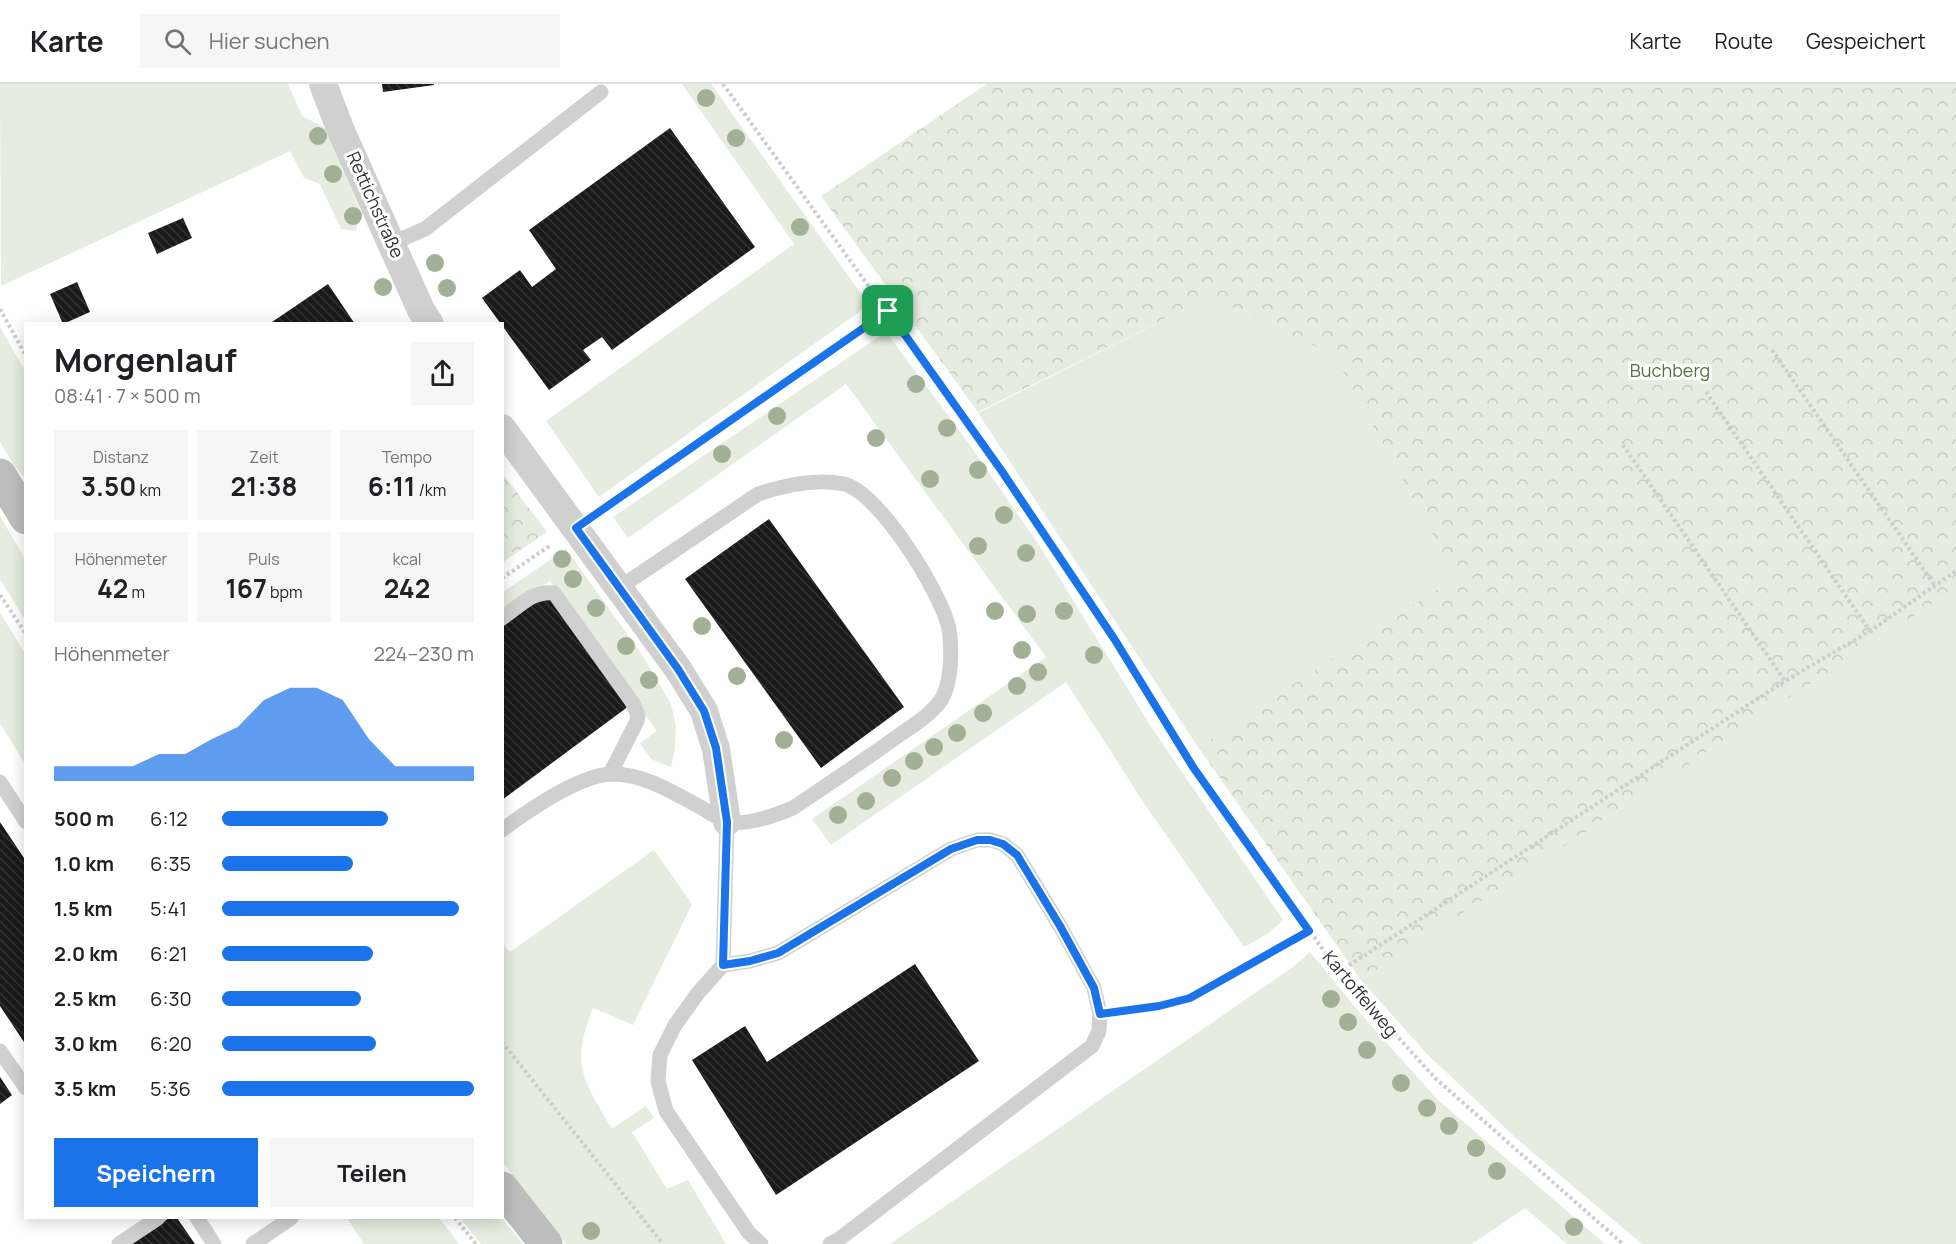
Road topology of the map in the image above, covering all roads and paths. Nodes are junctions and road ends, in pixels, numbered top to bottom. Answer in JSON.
{"nodes":[{"id":1,"x":323,"y":84,"type":"edge"},
{"id":2,"x":723,"y":84,"type":"edge"},
{"id":3,"x":601,"y":92,"type":"dead end"},
{"id":4,"x":392,"y":243,"type":"junction"},
{"id":5,"x":0,"y":309,"type":"edge"},
{"id":6,"x":888,"y":311,"type":"junction"},
{"id":7,"x":428,"y":322,"type":"edge"},
{"id":8,"x":1772,"y":350,"type":"dead end"},
{"id":9,"x":24,"y":352,"type":"edge"},
{"id":10,"x":1706,"y":392,"type":"dead end"},
{"id":11,"x":504,"y":431,"type":"edge"},
{"id":12,"x":1623,"y":446,"type":"dead end"},
{"id":13,"x":0,"y":475,"type":"edge"},
{"id":14,"x":24,"y":515,"type":"edge"},
{"id":15,"x":576,"y":528,"type":"junction"},
{"id":16,"x":1956,"y":572,"type":"edge"},
{"id":17,"x":504,"y":577,"type":"edge"},
{"id":18,"x":1935,"y":586,"type":"junction"},
{"id":19,"x":619,"y":588,"type":"junction"},
{"id":20,"x":0,"y":595,"type":"edge"},
{"id":21,"x":504,"y":617,"type":"edge"},
{"id":22,"x":24,"y":631,"type":"edge"},
{"id":23,"x":1870,"y":631,"type":"junction"},
{"id":24,"x":1785,"y":681,"type":"junction"},
{"id":25,"x":610,"y":774,"type":"junction"},
{"id":26,"x":0,"y":782,"type":"edge"},
{"id":27,"x":24,"y":819,"type":"edge"},
{"id":28,"x":727,"y":822,"type":"junction"},
{"id":29,"x":504,"y":829,"type":"edge"},
{"id":30,"x":1309,"y":931,"type":"junction"},
{"id":31,"x":723,"y":965,"type":"junction"},
{"id":32,"x":1340,"y":972,"type":"junction"},
{"id":33,"x":1100,"y":1014,"type":"junction"},
{"id":34,"x":504,"y":1045,"type":"edge"},
{"id":35,"x":0,"y":1051,"type":"edge"},
{"id":36,"x":24,"y":1085,"type":"edge"},
{"id":37,"x":504,"y":1191,"type":"edge"},
{"id":38,"x":156,"y":1219,"type":"edge"},
{"id":39,"x":198,"y":1219,"type":"edge"},
{"id":40,"x":290,"y":1219,"type":"edge"},
{"id":41,"x":456,"y":1219,"type":"edge"},
{"id":42,"x":119,"y":1244,"type":"edge"},
{"id":43,"x":214,"y":1244,"type":"edge"},
{"id":44,"x":254,"y":1244,"type":"edge"},
{"id":45,"x":476,"y":1244,"type":"edge"},
{"id":46,"x":546,"y":1244,"type":"edge"},
{"id":47,"x":663,"y":1244,"type":"edge"},
{"id":48,"x":761,"y":1244,"type":"edge"},
{"id":49,"x":830,"y":1244,"type":"edge"},
{"id":50,"x":1623,"y":1244,"type":"edge"}],
"edges":[{"from":1,"to":4,"type":"street","name":"Rettichstraße"},
{"from":2,"to":6,"type":"path","name":"Kartoffelweg"},
{"from":3,"to":4,"type":"lane"},
{"from":4,"to":7,"type":"street","name":"Rettichstraße"},
{"from":5,"to":9,"type":"path"},
{"from":6,"to":15,"type":"path"},
{"from":6,"to":30,"type":"path","name":"Kartoffelweg"},
{"from":8,"to":18,"type":"path"},
{"from":10,"to":23,"type":"path"},
{"from":11,"to":15,"type":"street"},
{"from":12,"to":24,"type":"path"},
{"from":13,"to":14,"type":"main road"},
{"from":15,"to":17,"type":"path"},
{"from":15,"to":19,"type":"street"},
{"from":16,"to":18,"type":"path"},
{"from":18,"to":23,"type":"path"},
{"from":19,"to":28,"type":"street"},
{"from":19,"to":28,"type":"lane"},
{"from":20,"to":22,"type":"path"},
{"from":21,"to":25,"type":"lane"},
{"from":23,"to":24,"type":"path"},
{"from":24,"to":32,"type":"path"},
{"from":25,"to":28,"type":"lane"},
{"from":25,"to":29,"type":"lane"},
{"from":26,"to":27,"type":"lane"},
{"from":28,"to":31,"type":"lane"},
{"from":30,"to":32,"type":"path","name":"Kartoffelweg"},
{"from":30,"to":33,"type":"path"},
{"from":31,"to":33,"type":"lane"},
{"from":31,"to":48,"type":"lane"},
{"from":32,"to":50,"type":"path","name":"Kartoffelweg"},
{"from":33,"to":49,"type":"lane"},
{"from":34,"to":47,"type":"path"},
{"from":35,"to":36,"type":"lane"},
{"from":37,"to":46,"type":"main road"},
{"from":38,"to":42,"type":"lane"},
{"from":39,"to":43,"type":"lane"},
{"from":40,"to":44,"type":"lane"},
{"from":41,"to":45,"type":"path"}]}
